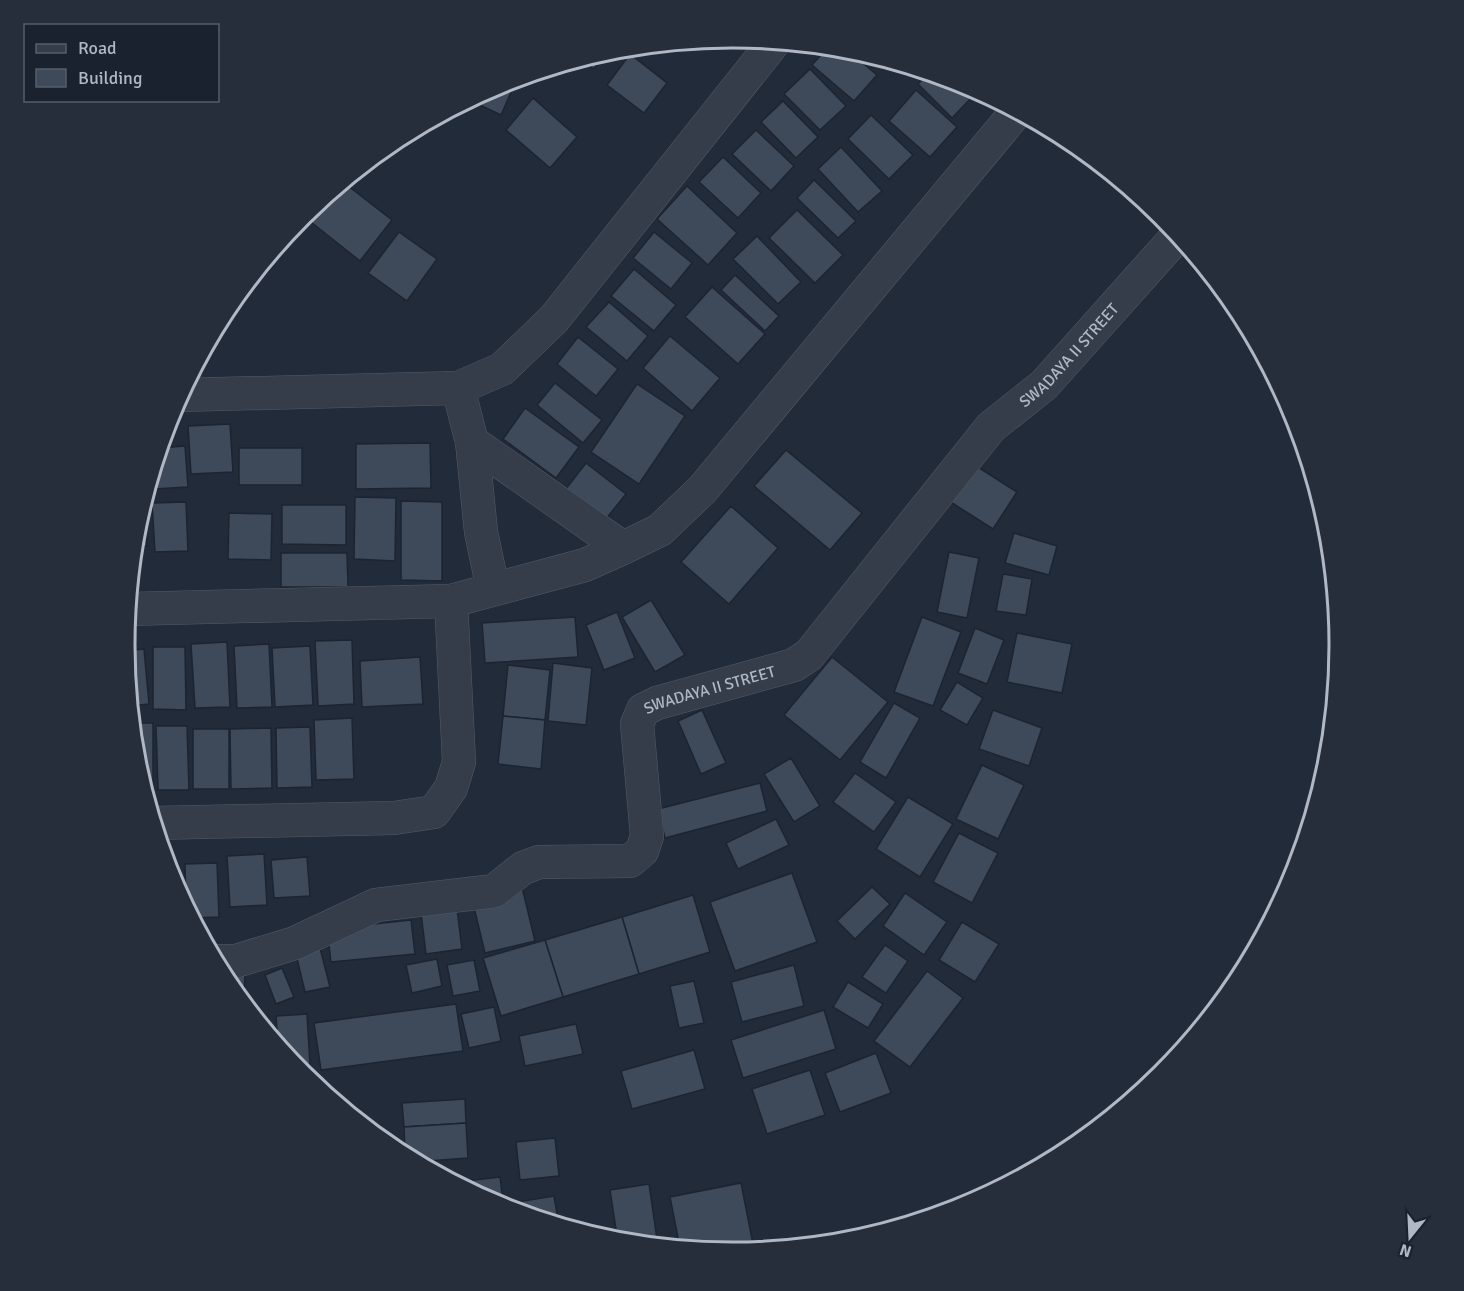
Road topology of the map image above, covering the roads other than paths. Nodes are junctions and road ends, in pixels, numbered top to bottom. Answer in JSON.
{"nodes":[{"id":1,"x":768,"y":49,"type":"edge"},
{"id":2,"x":1011,"y":118,"type":"edge"},
{"id":3,"x":1172,"y":242,"type":"edge"},
{"id":4,"x":458,"y":388,"type":"junction"},
{"id":5,"x":190,"y":395,"type":"edge"},
{"id":6,"x":472,"y":442,"type":"junction"},
{"id":7,"x":623,"y":548,"type":"junction"},
{"id":8,"x":492,"y":589,"type":"junction"},
{"id":9,"x":451,"y":601,"type":"junction"},
{"id":10,"x":136,"y":609,"type":"edge"},
{"id":11,"x":162,"y":823,"type":"edge"},
{"id":12,"x":225,"y":961,"type":"edge"}],
"edges":[{"from":1,"to":4,"type":"street"},
{"from":2,"to":7,"type":"street"},
{"from":3,"to":12,"type":"street","name":"SWADAYA II STREET"},
{"from":4,"to":5,"type":"street"},
{"from":4,"to":6,"type":"street"},
{"from":6,"to":7,"type":"street"},
{"from":6,"to":8,"type":"street"},
{"from":7,"to":8,"type":"street"},
{"from":8,"to":9,"type":"street"},
{"from":9,"to":10,"type":"street"},
{"from":9,"to":11,"type":"street"}]}
